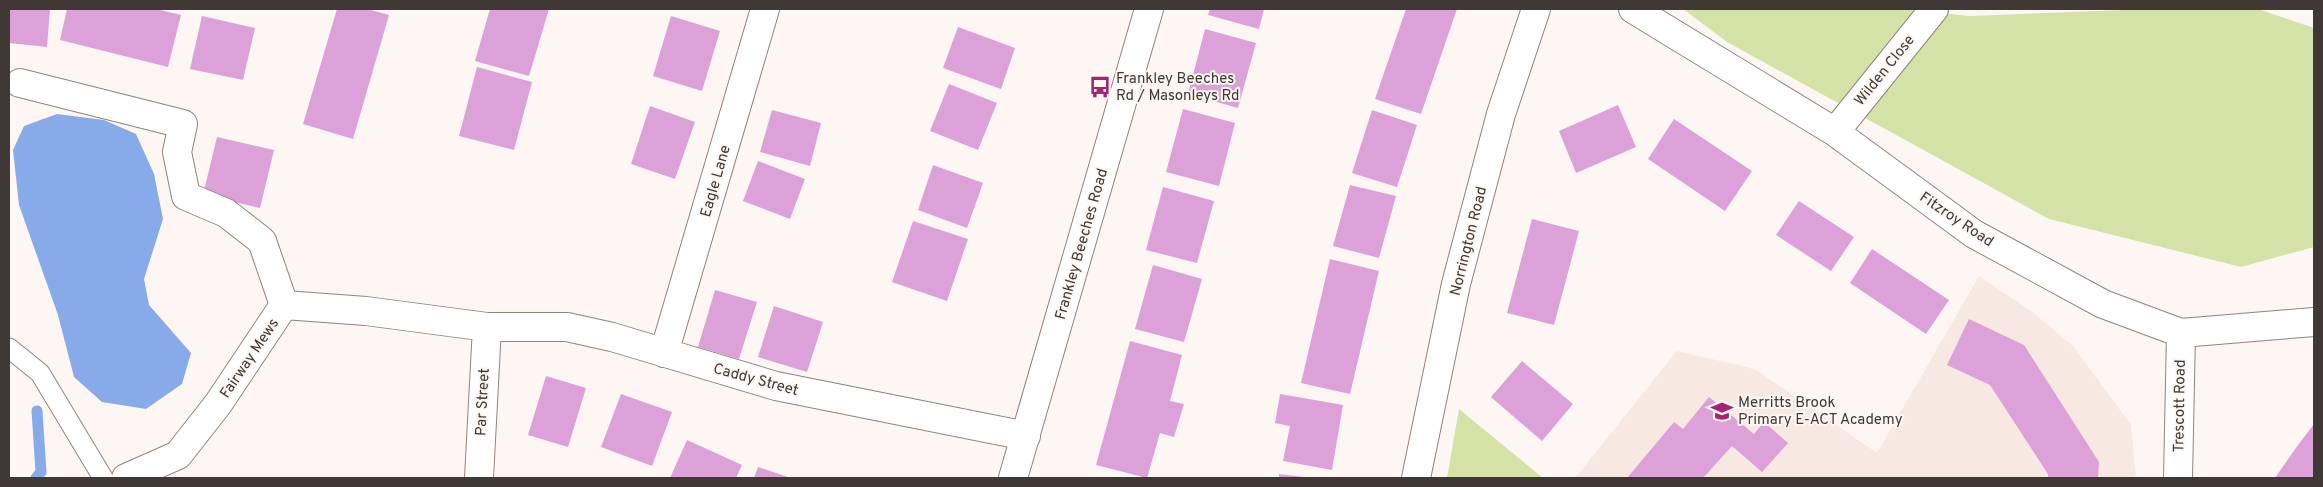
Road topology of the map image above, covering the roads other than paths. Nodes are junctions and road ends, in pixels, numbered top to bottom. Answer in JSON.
{"nodes":[{"id":1,"x":765,"y":9,"type":"edge"},
{"id":2,"x":1149,"y":9,"type":"edge"},
{"id":3,"x":1536,"y":9,"type":"edge"},
{"id":4,"x":1633,"y":9,"type":"edge"},
{"id":5,"x":1934,"y":9,"type":"edge"},
{"id":6,"x":20,"y":82,"type":"dead end"},
{"id":7,"x":1835,"y":132,"type":"junction"},
{"id":8,"x":284,"y":305,"type":"junction"},
{"id":9,"x":2314,"y":322,"type":"edge"},
{"id":10,"x":487,"y":327,"type":"junction"},
{"id":11,"x":2180,"y":334,"type":"junction"},
{"id":12,"x":9,"y":348,"type":"edge"},
{"id":13,"x":664,"y":353,"type":"junction"},
{"id":14,"x":1026,"y":436,"type":"junction"},
{"id":15,"x":103,"y":478,"type":"edge"},
{"id":16,"x":126,"y":478,"type":"edge"},
{"id":17,"x":479,"y":478,"type":"edge"},
{"id":18,"x":1013,"y":478,"type":"edge"},
{"id":19,"x":1416,"y":478,"type":"edge"},
{"id":20,"x":2178,"y":478,"type":"edge"}],
"edges":[{"from":1,"to":13,"type":"street","name":"Eagle Lane"},
{"from":2,"to":14,"type":"street","name":"Frankley Beeches Road"},
{"from":3,"to":19,"type":"street","name":"Norrington Road"},
{"from":4,"to":7,"type":"street","name":"Fitzroy Road"},
{"from":5,"to":7,"type":"street","name":"Wilden Close"},
{"from":6,"to":8,"type":"street"},
{"from":7,"to":11,"type":"street","name":"Fitzroy Road"},
{"from":8,"to":10,"type":"street","name":"Fairway Mews"},
{"from":8,"to":16,"type":"street","name":"Fairway Mews"},
{"from":9,"to":11,"type":"street","name":"Fitzroy Road"},
{"from":10,"to":13,"type":"street","name":"Caddy Street"},
{"from":10,"to":17,"type":"street","name":"Par Street"},
{"from":11,"to":20,"type":"street","name":"Trescott Road"},
{"from":12,"to":15,"type":"lane"},
{"from":13,"to":14,"type":"street","name":"Caddy Street"},
{"from":14,"to":18,"type":"street","name":"Frankley Beeches Road"}]}
